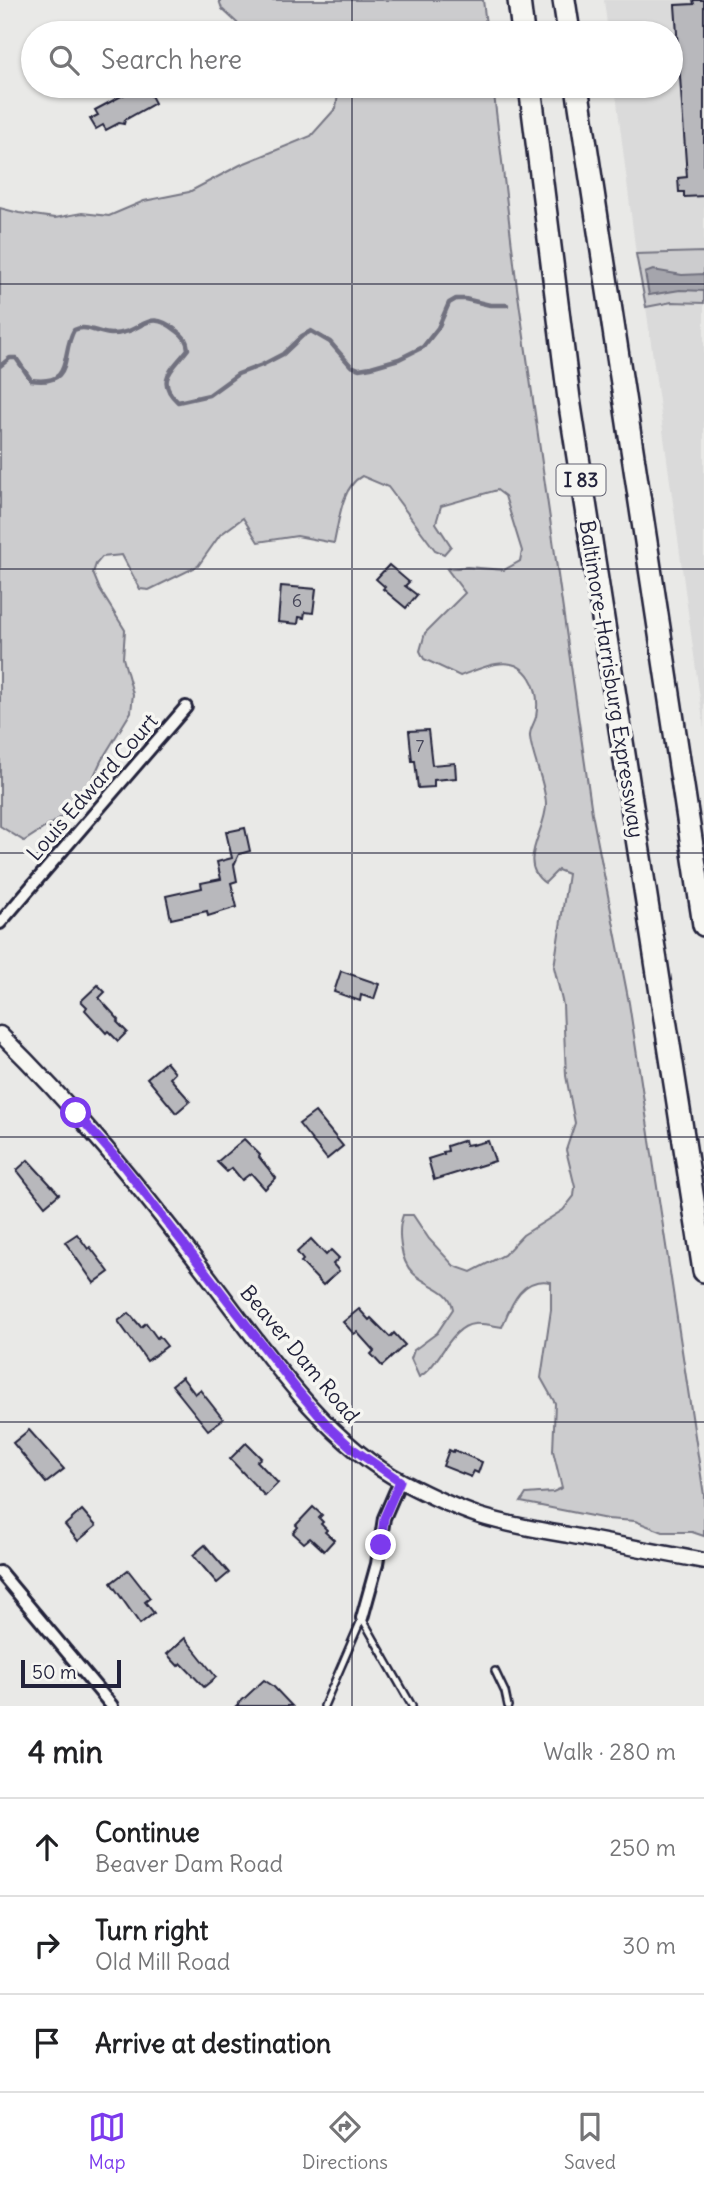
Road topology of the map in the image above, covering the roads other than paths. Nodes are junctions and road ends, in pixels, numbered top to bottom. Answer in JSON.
{"nodes":[{"id":1,"x":519,"y":0,"type":"edge"},
{"id":2,"x":565,"y":0,"type":"edge"},
{"id":3,"x":579,"y":0,"type":"edge"},
{"id":4,"x":522,"y":21,"type":"edge"},
{"id":5,"x":568,"y":21,"type":"edge"},
{"id":6,"x":581,"y":21,"type":"edge"},
{"id":7,"x":531,"y":98,"type":"edge"},
{"id":8,"x":579,"y":98,"type":"edge"},
{"id":9,"x":587,"y":98,"type":"edge"},
{"id":10,"x":600,"y":248,"type":"junction"},
{"id":11,"x":186,"y":707,"type":"dead end"},
{"id":12,"x":0,"y":923,"type":"edge"},
{"id":13,"x":704,"y":925,"type":"edge"},
{"id":14,"x":0,"y":1034,"type":"edge"},
{"id":15,"x":704,"y":1271,"type":"edge"},
{"id":16,"x":400,"y":1481,"type":"junction"},
{"id":17,"x":701,"y":1560,"type":"edge"},
{"id":18,"x":0,"y":1572,"type":"edge"},
{"id":19,"x":362,"y":1618,"type":"junction"},
{"id":20,"x":495,"y":1671,"type":"dead end"},
{"id":21,"x":112,"y":1706,"type":"edge"},
{"id":22,"x":324,"y":1706,"type":"edge"},
{"id":23,"x":412,"y":1706,"type":"edge"},
{"id":24,"x":508,"y":1706,"type":"edge"}],
"edges":[{"from":1,"to":4,"type":"highway"},
{"from":2,"to":5,"type":"highway"},
{"from":3,"to":6,"type":"highway"},
{"from":7,"to":15,"type":"highway","name":"Baltimore-Harrisburg Expressway","number":"I 83"},
{"from":8,"to":10,"type":"highway","number":"I 83"},
{"from":9,"to":10,"type":"highway"},
{"from":10,"to":13,"type":"highway","number":"I 83"},
{"from":11,"to":12,"type":"street","name":"Louis Edward Court"},
{"from":14,"to":16,"type":"street","name":"Beaver Dam Road"},
{"from":16,"to":17,"type":"street","name":"Beaver Dam Road"},
{"from":16,"to":19,"type":"street"},
{"from":18,"to":21,"type":"street"},
{"from":19,"to":22,"type":"lane"},
{"from":19,"to":23,"type":"lane"},
{"from":20,"to":24,"type":"lane"}]}
